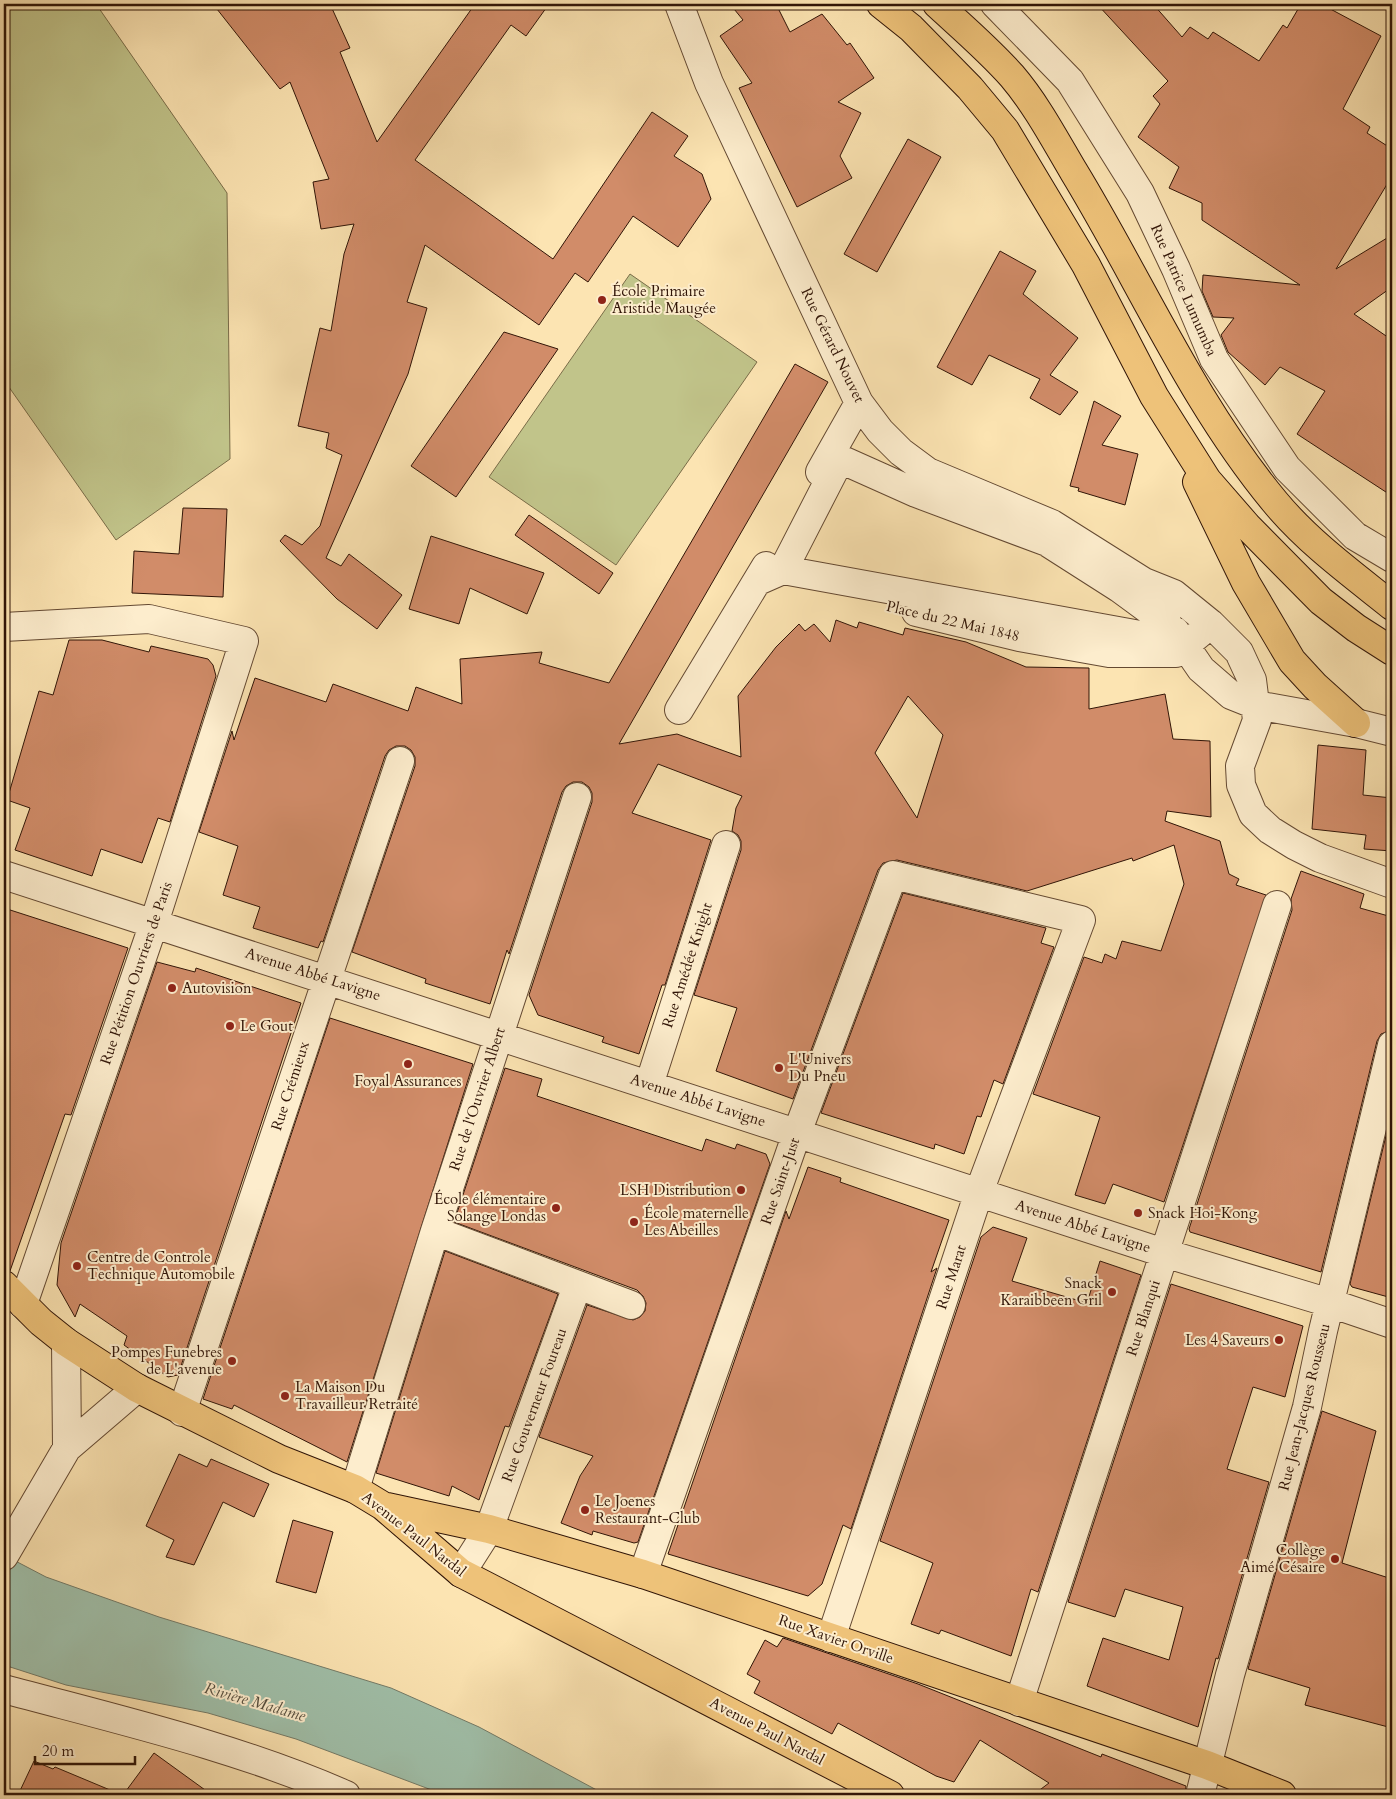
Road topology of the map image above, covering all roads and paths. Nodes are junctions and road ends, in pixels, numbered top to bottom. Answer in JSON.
{"nodes":[{"id":1,"x":679,"y":4,"type":"edge"},
{"id":2,"x":881,"y":4,"type":"edge"},
{"id":3,"x":937,"y":4,"type":"edge"},
{"id":4,"x":995,"y":4,"type":"edge"},
{"id":5,"x":1154,"y":396,"type":"junction"},
{"id":6,"x":859,"y":403,"type":"junction"},
{"id":7,"x":840,"y":459,"type":"junction"},
{"id":8,"x":922,"y":483,"type":"junction"},
{"id":9,"x":1388,"y":548,"type":"edge"},
{"id":10,"x":783,"y":570,"type":"junction"},
{"id":11,"x":758,"y":581,"type":"junction"},
{"id":12,"x":1133,"y":582,"type":"junction"},
{"id":13,"x":1392,"y":606,"type":"edge"},
{"id":14,"x":1211,"y":624,"type":"junction"},
{"id":15,"x":4,"y":626,"type":"edge"},
{"id":16,"x":1178,"y":647,"type":"junction"},
{"id":17,"x":1392,"y":651,"type":"edge"},
{"id":18,"x":1231,"y":695,"type":"junction"},
{"id":19,"x":1256,"y":705,"type":"junction"},
{"id":20,"x":679,"y":710,"type":"dead end"},
{"id":21,"x":1356,"y":723,"type":"junction"},
{"id":22,"x":1392,"y":732,"type":"edge"},
{"id":23,"x":1243,"y":756,"type":"junction"},
{"id":24,"x":400,"y":761,"type":"dead end"},
{"id":25,"x":577,"y":797,"type":"dead end"},
{"id":26,"x":726,"y":845,"type":"dead end"},
{"id":27,"x":4,"y":876,"type":"edge"},
{"id":28,"x":1392,"y":884,"type":"edge"},
{"id":29,"x":1277,"y":905,"type":"dead end"},
{"id":30,"x":1081,"y":920,"type":"joint"},
{"id":31,"x":154,"y":922,"type":"junction"},
{"id":32,"x":325,"y":978,"type":"junction"},
{"id":33,"x":498,"y":1035,"type":"junction"},
{"id":34,"x":1392,"y":1045,"type":"edge"},
{"id":35,"x":649,"y":1085,"type":"junction"},
{"id":36,"x":797,"y":1133,"type":"junction"},
{"id":37,"x":979,"y":1192,"type":"junction"},
{"id":38,"x":435,"y":1231,"type":"junction"},
{"id":39,"x":1164,"y":1253,"type":"junction"},
{"id":40,"x":4,"y":1285,"type":"edge"},
{"id":41,"x":577,"y":1286,"type":"junction"},
{"id":42,"x":1330,"y":1303,"type":"junction"},
{"id":43,"x":23,"y":1304,"type":"junction"},
{"id":44,"x":631,"y":1305,"type":"dead end"},
{"id":45,"x":1392,"y":1324,"type":"edge"},
{"id":46,"x":66,"y":1342,"type":"junction"},
{"id":47,"x":137,"y":1388,"type":"junction"},
{"id":48,"x":182,"y":1412,"type":"junction"},
{"id":49,"x":67,"y":1448,"type":"junction"},
{"id":50,"x":355,"y":1488,"type":"junction"},
{"id":51,"x":383,"y":1506,"type":"junction"},
{"id":52,"x":489,"y":1529,"type":"junction"},
{"id":53,"x":5,"y":1554,"type":"edge"},
{"id":54,"x":461,"y":1573,"type":"junction"},
{"id":55,"x":643,"y":1574,"type":"junction"},
{"id":56,"x":831,"y":1638,"type":"junction"},
{"id":57,"x":4,"y":1689,"type":"edge"},
{"id":58,"x":1019,"y":1702,"type":"junction"},
{"id":59,"x":1207,"y":1765,"type":"junction"},
{"id":60,"x":346,"y":1795,"type":"edge"},
{"id":61,"x":890,"y":1795,"type":"edge"},
{"id":62,"x":1200,"y":1795,"type":"edge"},
{"id":63,"x":1282,"y":1795,"type":"edge"}],
"edges":[{"from":1,"to":6,"type":"street","name":"Rue Gérard Nouvet"},
{"from":2,"to":5,"type":"main road"},
{"from":3,"to":13,"type":"main road"},
{"from":4,"to":9,"type":"street","name":"Rue Patrice Lumumba"},
{"from":5,"to":17,"type":"main road"},
{"from":5,"to":21,"type":"main road"},
{"from":6,"to":7,"type":"street"},
{"from":6,"to":8,"type":"street","name":"Rue Gérard Nouvet"},
{"from":6,"to":11,"type":"street"},
{"from":7,"to":8,"type":"street"},
{"from":7,"to":10,"type":"street"},
{"from":8,"to":12,"type":"street"},
{"from":10,"to":11,"type":"street"},
{"from":10,"to":16,"type":"street","name":"Place du 22 Mai 1848"},
{"from":11,"to":16,"type":"street","name":"Place du 22 Mai 1848"},
{"from":11,"to":20,"type":"street"},
{"from":12,"to":14,"type":"street"},
{"from":12,"to":16,"type":"street"},
{"from":14,"to":16,"type":"street"},
{"from":14,"to":19,"type":"street"},
{"from":15,"to":31,"type":"street","name":"Rue Pétition Ouvriers de Paris"},
{"from":16,"to":18,"type":"street"},
{"from":18,"to":19,"type":"street"},
{"from":18,"to":23,"type":"street"},
{"from":19,"to":21,"type":"street"},
{"from":19,"to":23,"type":"street"},
{"from":21,"to":22,"type":"street"},
{"from":23,"to":28,"type":"street"},
{"from":24,"to":32,"type":"street","name":"Rue Crémieux"},
{"from":25,"to":33,"type":"street","name":"Rue de l'Ouvrier Albert"},
{"from":26,"to":35,"type":"street","name":"Rue Amédée Knight"},
{"from":27,"to":31,"type":"street","name":"Avenue Abbé Lavigne"},
{"from":29,"to":39,"type":"street","name":"Rue Blanqui"},
{"from":30,"to":36,"type":"street","name":"Rue Saint-Just"},
{"from":30,"to":37,"type":"street","name":"Rue Marat"},
{"from":31,"to":32,"type":"street","name":"Avenue Abbé Lavigne"},
{"from":31,"to":43,"type":"street","name":"Rue Pétition Ouvriers de Paris"},
{"from":32,"to":33,"type":"street","name":"Avenue Abbé Lavigne"},
{"from":32,"to":48,"type":"street","name":"Rue Crémieux"},
{"from":33,"to":35,"type":"street","name":"Avenue Abbé Lavigne"},
{"from":33,"to":38,"type":"street","name":"Rue de l'Ouvrier Albert"},
{"from":34,"to":42,"type":"street","name":"Rue Jean-Jacques Rousseau"},
{"from":35,"to":36,"type":"street","name":"Avenue Abbé Lavigne"},
{"from":36,"to":37,"type":"street","name":"Avenue Abbé Lavigne"},
{"from":36,"to":55,"type":"street","name":"Rue Saint-Just"},
{"from":37,"to":39,"type":"street","name":"Avenue Abbé Lavigne"},
{"from":37,"to":56,"type":"street","name":"Rue Marat"},
{"from":38,"to":41,"type":"street"},
{"from":38,"to":50,"type":"street","name":"Rue de l'Ouvrier Albert"},
{"from":39,"to":42,"type":"street","name":"Avenue Abbé Lavigne"},
{"from":39,"to":58,"type":"street","name":"Rue Blanqui"},
{"from":40,"to":43,"type":"main road","name":"Avenue Paul Nardal"},
{"from":41,"to":44,"type":"street"},
{"from":41,"to":52,"type":"street","name":"Rue Gouverneur Foureau"},
{"from":42,"to":45,"type":"street","name":"Avenue Abbé Lavigne"},
{"from":42,"to":59,"type":"street","name":"Rue Jean-Jacques Rousseau"},
{"from":43,"to":46,"type":"main road","name":"Avenue Paul Nardal"},
{"from":46,"to":47,"type":"main road","name":"Avenue Paul Nardal"},
{"from":46,"to":49,"type":"street"},
{"from":47,"to":48,"type":"main road","name":"Avenue Paul Nardal"},
{"from":47,"to":49,"type":"street"},
{"from":48,"to":50,"type":"main road","name":"Avenue Paul Nardal"},
{"from":49,"to":53,"type":"street"},
{"from":50,"to":51,"type":"main road","name":"Avenue Paul Nardal"},
{"from":51,"to":52,"type":"main road","name":"Rue Xavier Orville"},
{"from":51,"to":54,"type":"main road","name":"Avenue Paul Nardal"},
{"from":52,"to":54,"type":"street","name":"Rue Gouverneur Foureau"},
{"from":52,"to":55,"type":"main road","name":"Rue Xavier Orville"},
{"from":54,"to":61,"type":"main road","name":"Avenue Paul Nardal"},
{"from":55,"to":56,"type":"main road","name":"Rue Xavier Orville"},
{"from":56,"to":58,"type":"main road","name":"Rue Xavier Orville"},
{"from":57,"to":60,"type":"street"},
{"from":58,"to":59,"type":"main road","name":"Rue Xavier Orville"},
{"from":59,"to":62,"type":"street","name":"Rue Jean-Jacques Rousseau"},
{"from":59,"to":63,"type":"main road","name":"Rue Xavier Orville"}]}
